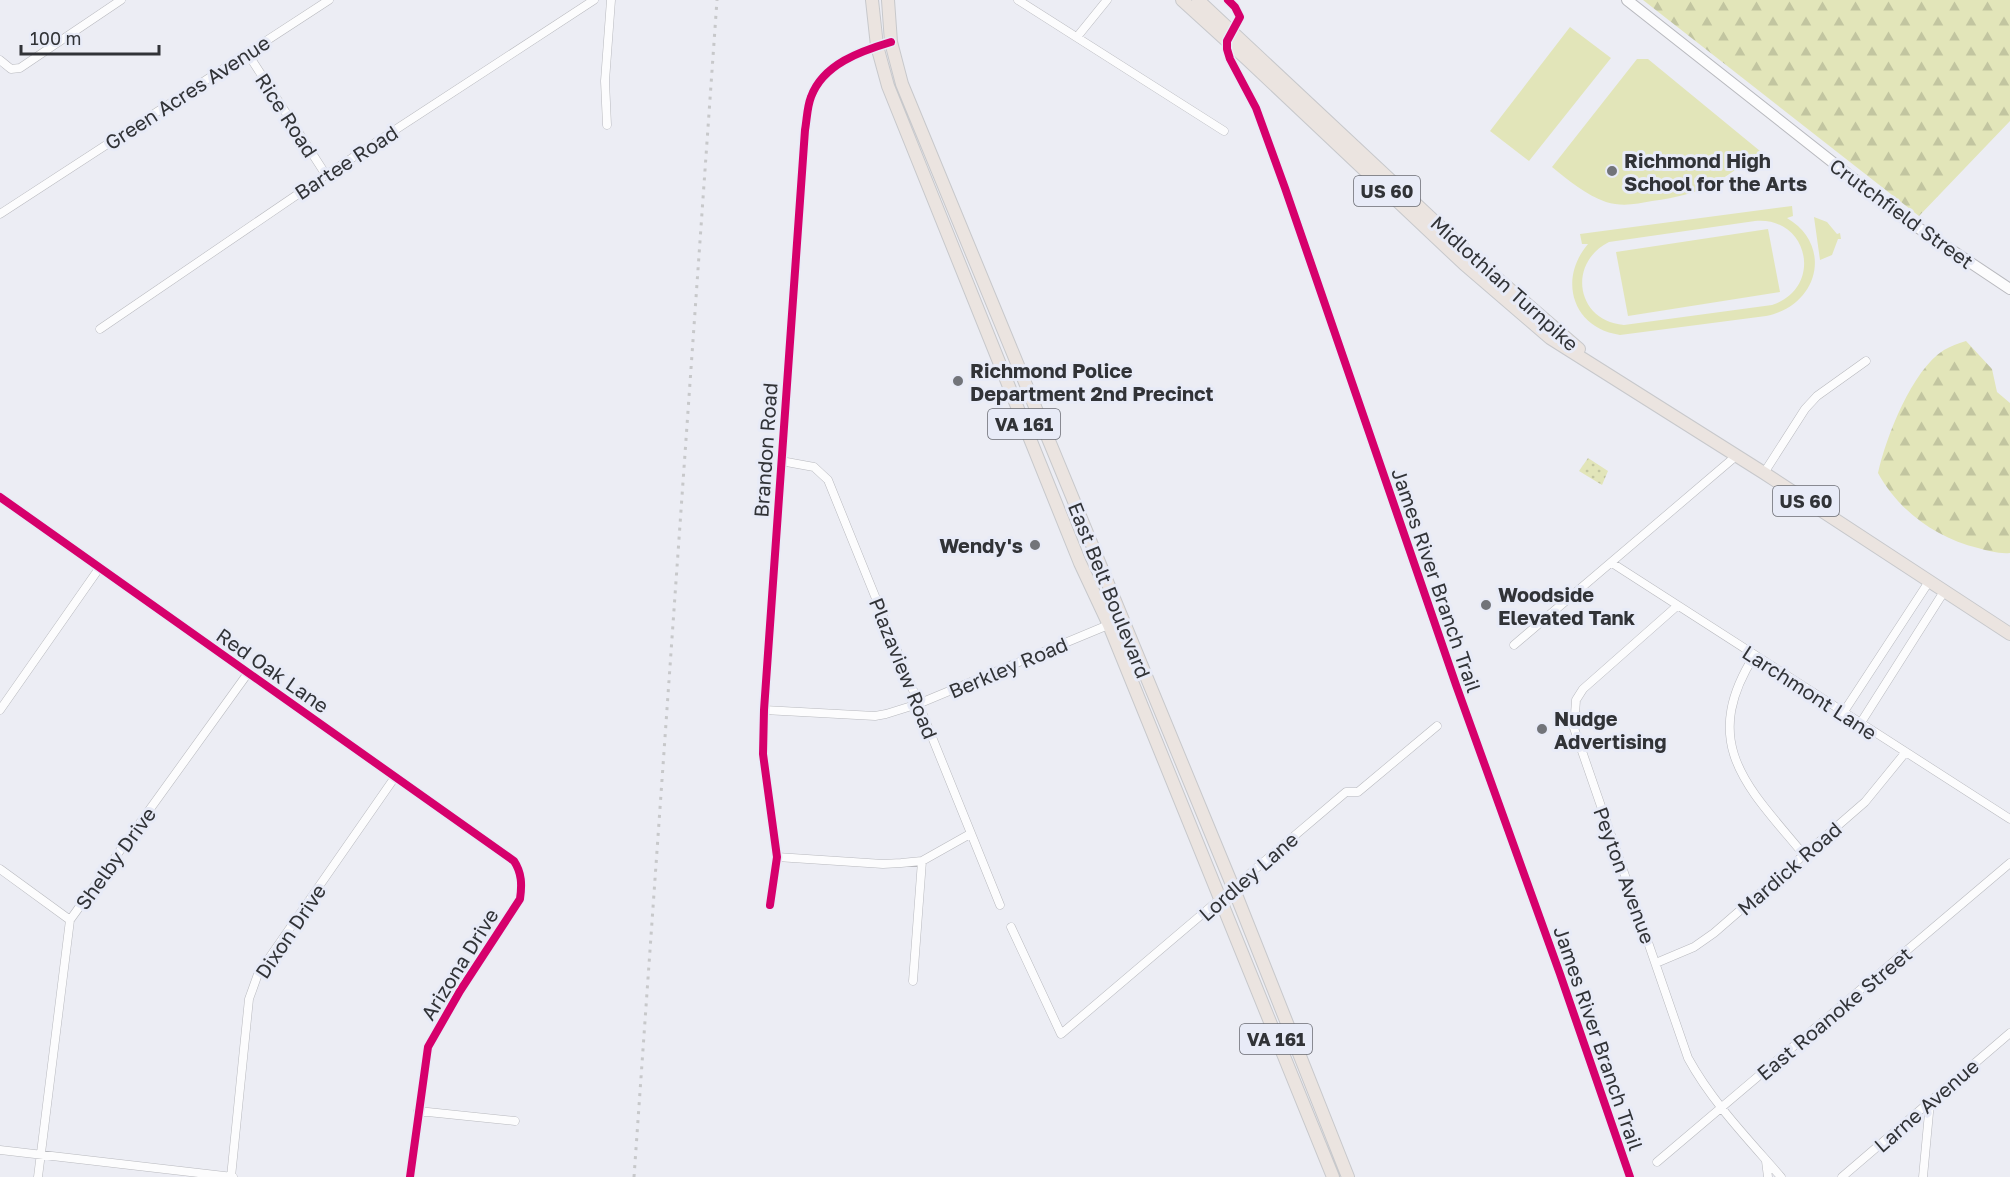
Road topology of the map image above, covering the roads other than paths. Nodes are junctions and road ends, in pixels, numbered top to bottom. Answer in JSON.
{"nodes":[{"id":1,"x":121,"y":0,"type":"edge"},
{"id":2,"x":329,"y":0,"type":"edge"},
{"id":3,"x":594,"y":0,"type":"edge"},
{"id":4,"x":612,"y":0,"type":"edge"},
{"id":5,"x":872,"y":0,"type":"edge"},
{"id":6,"x":888,"y":0,"type":"edge"},
{"id":7,"x":1018,"y":0,"type":"edge"},
{"id":8,"x":1107,"y":0,"type":"edge"},
{"id":9,"x":1182,"y":0,"type":"edge"},
{"id":10,"x":1198,"y":0,"type":"edge"},
{"id":11,"x":1627,"y":0,"type":"edge"},
{"id":12,"x":1077,"y":38,"type":"junction"},
{"id":13,"x":891,"y":42,"type":"junction"},
{"id":14,"x":877,"y":46,"type":"junction"},
{"id":15,"x":248,"y":54,"type":"junction"},
{"id":16,"x":0,"y":60,"type":"edge"},
{"id":17,"x":607,"y":125,"type":"dead end"},
{"id":18,"x":1224,"y":131,"type":"dead end"},
{"id":19,"x":326,"y":175,"type":"junction"},
{"id":20,"x":0,"y":214,"type":"edge"},
{"id":21,"x":2010,"y":289,"type":"edge"},
{"id":22,"x":100,"y":329,"type":"dead end"},
{"id":23,"x":1866,"y":361,"type":"dead end"},
{"id":24,"x":1602,"y":369,"type":"junction"},
{"id":25,"x":1736,"y":456,"type":"junction"},
{"id":26,"x":781,"y":461,"type":"junction"},
{"id":27,"x":1764,"y":473,"type":"junction"},
{"id":28,"x":0,"y":496,"type":"edge"},
{"id":29,"x":1612,"y":563,"type":"junction"},
{"id":30,"x":100,"y":567,"type":"junction"},
{"id":31,"x":1930,"y":580,"type":"junction"},
{"id":32,"x":1945,"y":590,"type":"junction"},
{"id":33,"x":1677,"y":606,"type":"junction"},
{"id":34,"x":1122,"y":619,"type":"junction"},
{"id":35,"x":1109,"y":625,"type":"junction"},
{"id":36,"x":2010,"y":634,"type":"edge"},
{"id":37,"x":1514,"y":645,"type":"dead end"},
{"id":38,"x":1754,"y":656,"type":"junction"},
{"id":39,"x":248,"y":673,"type":"junction"},
{"id":40,"x":918,"y":704,"type":"junction"},
{"id":41,"x":0,"y":710,"type":"edge"},
{"id":42,"x":764,"y":710,"type":"junction"},
{"id":43,"x":1844,"y":713,"type":"junction"},
{"id":44,"x":1860,"y":724,"type":"junction"},
{"id":45,"x":1437,"y":726,"type":"dead end"},
{"id":46,"x":1905,"y":753,"type":"junction"},
{"id":47,"x":395,"y":777,"type":"junction"},
{"id":48,"x":2010,"y":819,"type":"edge"},
{"id":49,"x":970,"y":834,"type":"junction"},
{"id":50,"x":1804,"y":855,"type":"junction"},
{"id":51,"x":777,"y":857,"type":"junction"},
{"id":52,"x":922,"y":861,"type":"junction"},
{"id":53,"x":2010,"y":863,"type":"edge"},
{"id":54,"x":0,"y":869,"type":"edge"},
{"id":55,"x":520,"y":877,"type":"joint"},
{"id":56,"x":1233,"y":887,"type":"junction"},
{"id":57,"x":1221,"y":900,"type":"junction"},
{"id":58,"x":1000,"y":904,"type":"dead end"},
{"id":59,"x":770,"y":905,"type":"dead end"},
{"id":60,"x":70,"y":920,"type":"junction"},
{"id":61,"x":1011,"y":927,"type":"dead end"},
{"id":62,"x":1656,"y":963,"type":"junction"},
{"id":63,"x":913,"y":981,"type":"dead end"},
{"id":64,"x":2010,"y":1033,"type":"edge"},
{"id":65,"x":1930,"y":1102,"type":"junction"},
{"id":66,"x":1722,"y":1108,"type":"junction"},
{"id":67,"x":418,"y":1111,"type":"junction"},
{"id":68,"x":515,"y":1121,"type":"dead end"},
{"id":69,"x":0,"y":1150,"type":"edge"},
{"id":70,"x":41,"y":1153,"type":"junction"},
{"id":71,"x":1766,"y":1159,"type":"junction"},
{"id":72,"x":1657,"y":1162,"type":"dead end"},
{"id":73,"x":38,"y":1177,"type":"edge"},
{"id":74,"x":232,"y":1177,"type":"edge"},
{"id":75,"x":410,"y":1177,"type":"edge"},
{"id":76,"x":1333,"y":1177,"type":"edge"},
{"id":77,"x":1348,"y":1177,"type":"edge"},
{"id":78,"x":1768,"y":1177,"type":"edge"},
{"id":79,"x":1781,"y":1177,"type":"edge"},
{"id":80,"x":1842,"y":1177,"type":"edge"},
{"id":81,"x":1923,"y":1177,"type":"edge"}],
"edges":[{"from":1,"to":16,"type":"street"},
{"from":2,"to":15,"type":"street","name":"Green Acres Avenue"},
{"from":3,"to":19,"type":"street","name":"Bartee Road"},
{"from":4,"to":17,"type":"street"},
{"from":5,"to":14,"type":"main road","name":"East Belt Boulevard","number":"VA 161"},
{"from":6,"to":13,"type":"main road","name":"East Belt Boulevard","number":"VA 161"},
{"from":7,"to":12,"type":"street"},
{"from":8,"to":12,"type":"street"},
{"from":9,"to":24,"type":"main road","name":"Midlothian Turnpike","number":"US 60"},
{"from":10,"to":24,"type":"main road","name":"Midlothian Turnpike","number":"US 60"},
{"from":11,"to":21,"type":"street","name":"Crutchfield Street"},
{"from":12,"to":18,"type":"street"},
{"from":13,"to":14,"type":"street","name":"Brandon Road"},
{"from":13,"to":34,"type":"main road","name":"East Belt Boulevard","number":"VA 161"},
{"from":14,"to":26,"type":"street","name":"Brandon Road"},
{"from":14,"to":35,"type":"main road","name":"East Belt Boulevard","number":"VA 161"},
{"from":15,"to":19,"type":"street","name":"Rice Road"},
{"from":15,"to":20,"type":"street","name":"Green Acres Avenue"},
{"from":19,"to":22,"type":"street","name":"Bartee Road"},
{"from":23,"to":27,"type":"street"},
{"from":24,"to":25,"type":"main road","name":"Midlothian Turnpike","number":"US 60"},
{"from":25,"to":27,"type":"main road","name":"Midlothian Turnpike","number":"US 60"},
{"from":25,"to":29,"type":"street"},
{"from":26,"to":40,"type":"street","name":"Plazaview Road"},
{"from":26,"to":42,"type":"street","name":"Brandon Road"},
{"from":27,"to":31,"type":"main road","name":"Midlothian Turnpike","number":"US 60"},
{"from":28,"to":30,"type":"street","name":"Red Oak Lane"},
{"from":29,"to":33,"type":"street","name":"Larchmont Lane"},
{"from":29,"to":37,"type":"street"},
{"from":30,"to":39,"type":"street","name":"Red Oak Lane"},
{"from":30,"to":41,"type":"street"},
{"from":31,"to":32,"type":"main road","name":"Midlothian Turnpike","number":"US 60"},
{"from":31,"to":43,"type":"street"},
{"from":32,"to":36,"type":"main road","name":"Midlothian Turnpike","number":"US 60"},
{"from":32,"to":44,"type":"street"},
{"from":33,"to":38,"type":"street","name":"Larchmont Lane"},
{"from":33,"to":62,"type":"street","name":"Peyton Avenue"},
{"from":34,"to":35,"type":"street","name":"Berkley Road"},
{"from":34,"to":56,"type":"main road","name":"East Belt Boulevard","number":"VA 161"},
{"from":35,"to":40,"type":"street","name":"Berkley Road"},
{"from":35,"to":57,"type":"main road","name":"East Belt Boulevard","number":"VA 161"},
{"from":38,"to":43,"type":"street","name":"Larchmont Lane"},
{"from":38,"to":50,"type":"street"},
{"from":39,"to":47,"type":"street","name":"Red Oak Lane"},
{"from":39,"to":60,"type":"street","name":"Shelby Drive"},
{"from":40,"to":42,"type":"street","name":"Berkley Road"},
{"from":40,"to":49,"type":"street","name":"Plazaview Road"},
{"from":42,"to":51,"type":"street","name":"Brandon Road"},
{"from":43,"to":44,"type":"street","name":"Larchmont Lane"},
{"from":44,"to":46,"type":"street","name":"Larchmont Lane"},
{"from":45,"to":56,"type":"street","name":"Lordley Lane"},
{"from":46,"to":48,"type":"street","name":"Larchmont Lane"},
{"from":46,"to":50,"type":"street","name":"Mardick Road"},
{"from":47,"to":55,"type":"street","name":"Red Oak Lane"},
{"from":47,"to":74,"type":"street","name":"Dixon Drive"},
{"from":49,"to":52,"type":"street"},
{"from":49,"to":58,"type":"street","name":"Plazaview Road"},
{"from":50,"to":62,"type":"street","name":"Mardick Road"},
{"from":51,"to":52,"type":"street"},
{"from":51,"to":59,"type":"street","name":"Brandon Road"},
{"from":52,"to":63,"type":"street"},
{"from":53,"to":66,"type":"street","name":"East Roanoke Street"},
{"from":54,"to":60,"type":"street"},
{"from":55,"to":67,"type":"street","name":"Arizona Drive"},
{"from":56,"to":57,"type":"street","name":"Lordley Lane"},
{"from":56,"to":77,"type":"main road","name":"East Belt Boulevard","number":"VA 161"},
{"from":57,"to":61,"type":"street","name":"Lordley Lane"},
{"from":57,"to":76,"type":"main road","name":"East Belt Boulevard","number":"VA 161"},
{"from":60,"to":70,"type":"street","name":"Shelby Drive"},
{"from":62,"to":66,"type":"street","name":"Peyton Avenue"},
{"from":64,"to":65,"type":"street","name":"Larne Avenue"},
{"from":65,"to":80,"type":"street","name":"Larne Avenue"},
{"from":65,"to":81,"type":"street"},
{"from":66,"to":71,"type":"street","name":"Peyton Avenue"},
{"from":66,"to":72,"type":"street","name":"East Roanoke Street"},
{"from":67,"to":68,"type":"street"},
{"from":67,"to":75,"type":"street","name":"Arizona Drive"},
{"from":69,"to":70,"type":"street"},
{"from":70,"to":73,"type":"street","name":"Shelby Drive"},
{"from":70,"to":74,"type":"street"},
{"from":71,"to":78,"type":"street"},
{"from":71,"to":79,"type":"street","name":"Peyton Avenue"}]}
